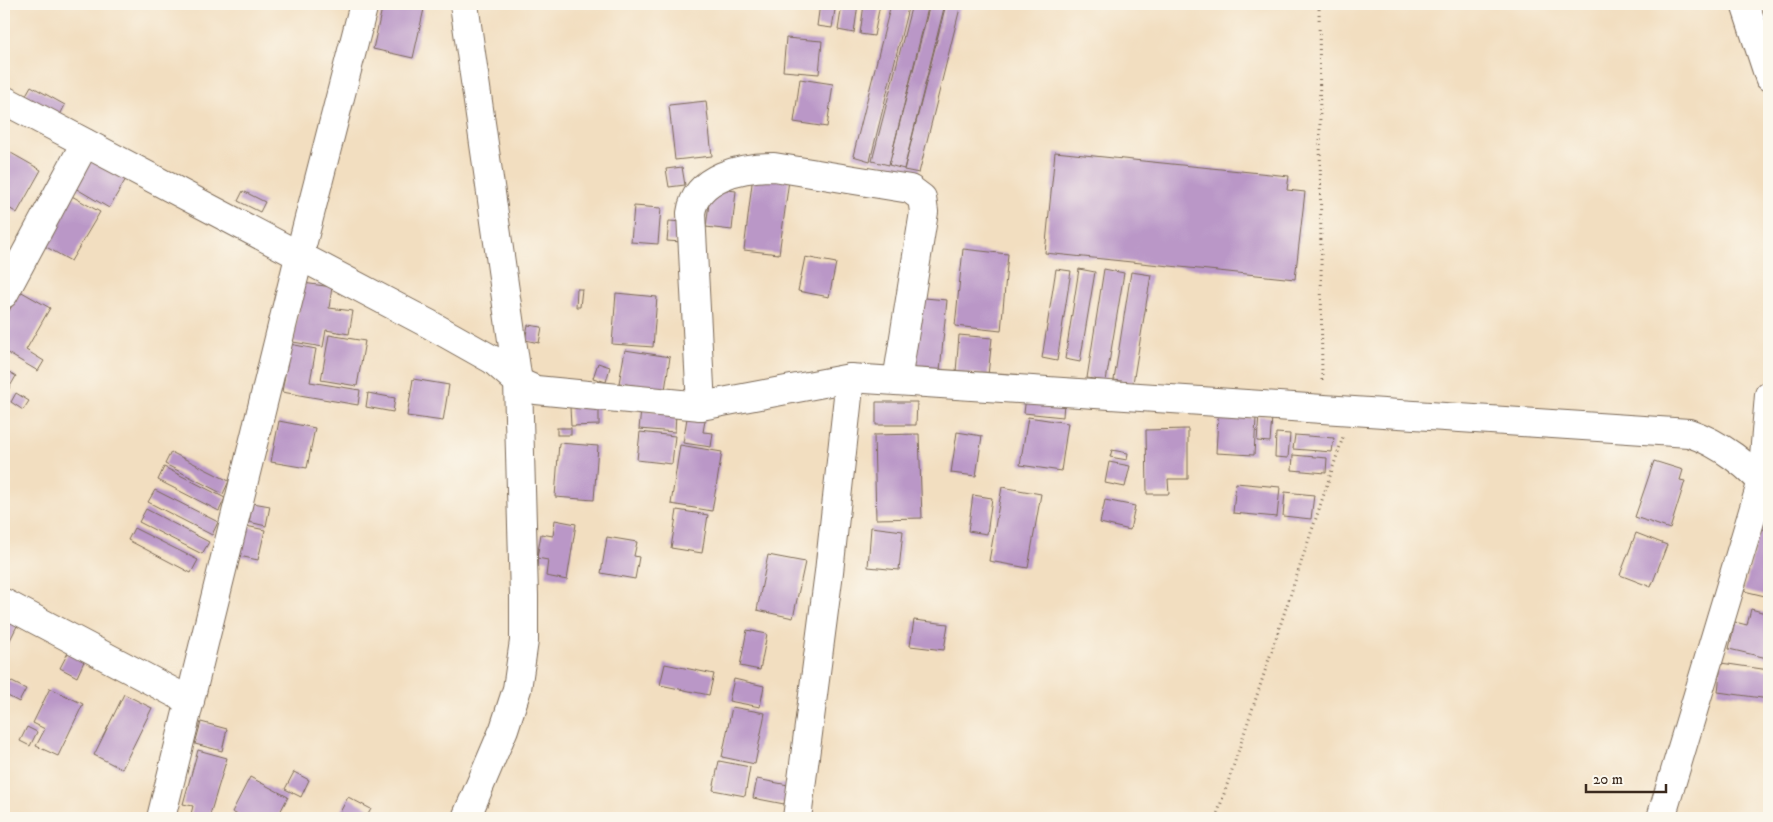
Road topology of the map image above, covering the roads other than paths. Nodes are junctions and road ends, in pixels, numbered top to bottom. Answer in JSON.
{"nodes":[{"id":1,"x":364,"y":4,"type":"edge"},
{"id":2,"x":464,"y":4,"type":"edge"},
{"id":3,"x":1745,"y":4,"type":"edge"},
{"id":4,"x":1769,"y":77,"type":"edge"},
{"id":5,"x":4,"y":100,"type":"edge"},
{"id":6,"x":85,"y":143,"type":"junction"},
{"id":7,"x":299,"y":257,"type":"junction"},
{"id":8,"x":4,"y":294,"type":"edge"},
{"id":9,"x":850,"y":378,"type":"junction"},
{"id":10,"x":897,"y":381,"type":"junction"},
{"id":11,"x":518,"y":382,"type":"junction"},
{"id":12,"x":1769,"y":395,"type":"edge"},
{"id":13,"x":701,"y":406,"type":"junction"},
{"id":14,"x":1765,"y":487,"type":"edge"},
{"id":15,"x":4,"y":604,"type":"edge"},
{"id":16,"x":190,"y":701,"type":"junction"},
{"id":17,"x":161,"y":818,"type":"edge"},
{"id":18,"x":466,"y":818,"type":"edge"},
{"id":19,"x":797,"y":818,"type":"edge"},
{"id":20,"x":1661,"y":818,"type":"edge"}],
"edges":[{"from":1,"to":7,"type":"street"},
{"from":2,"to":11,"type":"street"},
{"from":3,"to":4,"type":"street"},
{"from":5,"to":6,"type":"street"},
{"from":6,"to":7,"type":"street"},
{"from":6,"to":8,"type":"street"},
{"from":7,"to":11,"type":"street"},
{"from":7,"to":16,"type":"street"},
{"from":9,"to":10,"type":"street"},
{"from":9,"to":13,"type":"street"},
{"from":9,"to":19,"type":"street"},
{"from":10,"to":13,"type":"street"},
{"from":10,"to":14,"type":"street"},
{"from":11,"to":13,"type":"street"},
{"from":11,"to":18,"type":"street"},
{"from":12,"to":14,"type":"street"},
{"from":14,"to":20,"type":"street"},
{"from":15,"to":16,"type":"street"},
{"from":16,"to":17,"type":"street"}]}
